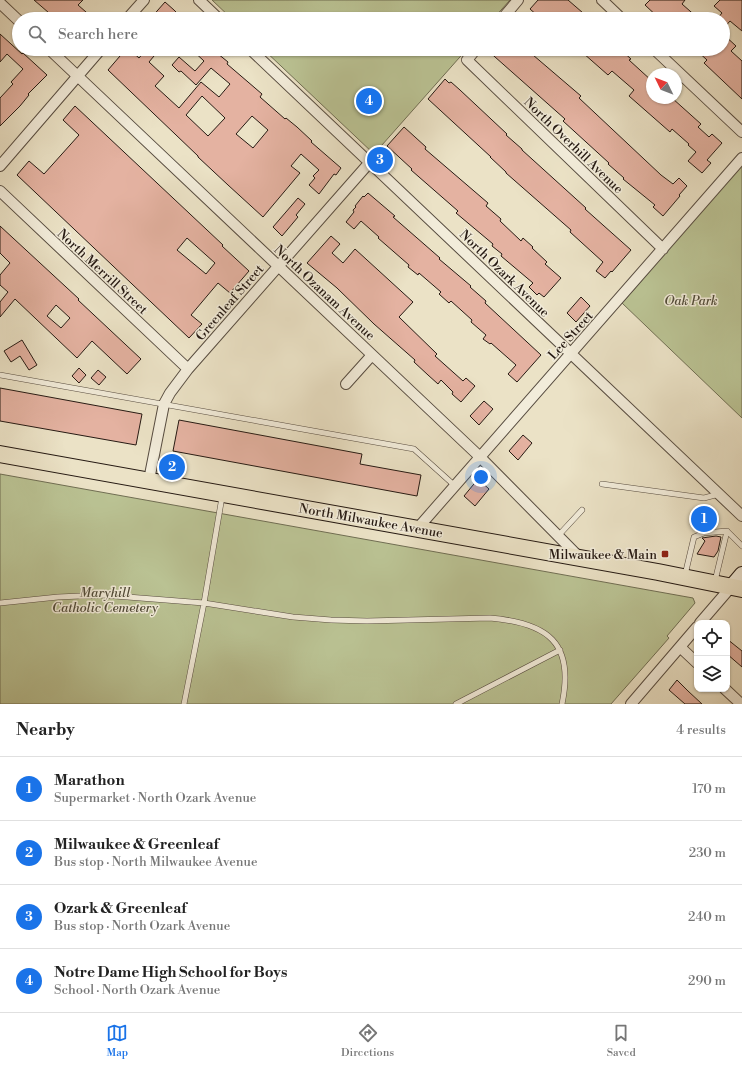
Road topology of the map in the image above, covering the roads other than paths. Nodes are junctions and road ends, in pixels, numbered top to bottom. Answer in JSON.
{"nodes":[{"id":1,"x":144,"y":0,"type":"edge"},
{"id":2,"x":199,"y":0,"type":"edge"},
{"id":3,"x":518,"y":0,"type":"edge"},
{"id":4,"x":602,"y":0,"type":"edge"},
{"id":5,"x":0,"y":3,"type":"edge"},
{"id":6,"x":133,"y":12,"type":"edge"},
{"id":7,"x":212,"y":12,"type":"edge"},
{"id":8,"x":508,"y":12,"type":"edge"},
{"id":9,"x":615,"y":12,"type":"edge"},
{"id":10,"x":12,"y":14,"type":"edge"},
{"id":11,"x":57,"y":56,"type":"edge"},
{"id":12,"x":95,"y":56,"type":"edge"},
{"id":13,"x":257,"y":56,"type":"edge"},
{"id":14,"x":470,"y":56,"type":"edge"},
{"id":15,"x":661,"y":56,"type":"edge"},
{"id":16,"x":78,"y":76,"type":"junction"},
{"id":17,"x":742,"y":132,"type":"edge"},
{"id":18,"x":742,"y":158,"type":"edge"},
{"id":19,"x":370,"y":162,"type":"junction"},
{"id":20,"x":0,"y":166,"type":"edge"},
{"id":21,"x":0,"y":191,"type":"edge"},
{"id":22,"x":663,"y":249,"type":"junction"},
{"id":23,"x":278,"y":266,"type":"junction"},
{"id":24,"x":571,"y":353,"type":"junction"},
{"id":25,"x":372,"y":355,"type":"junction"},
{"id":26,"x":188,"y":369,"type":"junction"},
{"id":27,"x":0,"y":375,"type":"edge"},
{"id":28,"x":346,"y":384,"type":"dead end"},
{"id":29,"x":164,"y":404,"type":"junction"},
{"id":30,"x":0,"y":454,"type":"edge"},
{"id":31,"x":479,"y":456,"type":"junction"},
{"id":32,"x":149,"y":480,"type":"junction"},
{"id":33,"x":602,"y":484,"type":"dead end"},
{"id":34,"x":454,"y":485,"type":"junction"},
{"id":35,"x":222,"y":494,"type":"junction"},
{"id":36,"x":719,"y":494,"type":"junction"},
{"id":37,"x":582,"y":510,"type":"dead end"},
{"id":38,"x":742,"y":516,"type":"edge"},
{"id":39,"x":417,"y":529,"type":"junction"},
{"id":40,"x":727,"y":531,"type":"junction"},
{"id":41,"x":558,"y":536,"type":"junction"},
{"id":42,"x":742,"y":546,"type":"edge"},
{"id":43,"x":580,"y":558,"type":"junction"},
{"id":44,"x":742,"y":574,"type":"edge"},
{"id":45,"x":684,"y":577,"type":"junction"},
{"id":46,"x":715,"y":584,"type":"junction"},
{"id":47,"x":736,"y":588,"type":"edge"},
{"id":48,"x":0,"y":603,"type":"edge"},
{"id":49,"x":204,"y":603,"type":"junction"},
{"id":50,"x":703,"y":620,"type":"edge"},
{"id":51,"x":694,"y":631,"type":"edge"},
{"id":52,"x":680,"y":647,"type":"junction"},
{"id":53,"x":560,"y":650,"type":"junction"},
{"id":54,"x":694,"y":659,"type":"edge"},
{"id":55,"x":728,"y":692,"type":"edge"},
{"id":56,"x":184,"y":704,"type":"edge"},
{"id":57,"x":456,"y":704,"type":"edge"},
{"id":58,"x":562,"y":704,"type":"edge"},
{"id":59,"x":630,"y":704,"type":"edge"},
{"id":60,"x":741,"y":704,"type":"edge"}],
"edges":[{"from":1,"to":6,"type":"street"},
{"from":2,"to":7,"type":"street"},
{"from":3,"to":8,"type":"street"},
{"from":4,"to":9,"type":"street"},
{"from":5,"to":10,"type":"street"},
{"from":11,"to":16,"type":"street","name":"North Ozanam Avenue"},
{"from":12,"to":16,"type":"street"},
{"from":13,"to":19,"type":"street","name":"North Ozark Avenue"},
{"from":14,"to":22,"type":"street","name":"North Overhill Avenue"},
{"from":15,"to":17,"type":"street"},
{"from":16,"to":20,"type":"street"},
{"from":16,"to":23,"type":"street","name":"North Ozanam Avenue"},
{"from":18,"to":22,"type":"street","name":"Lee Street"},
{"from":19,"to":23,"type":"street","name":"Greenleaf Street"},
{"from":19,"to":24,"type":"street","name":"North Ozark Avenue"},
{"from":21,"to":26,"type":"street","name":"North Merrill Street"},
{"from":22,"to":24,"type":"street","name":"Lee Street"},
{"from":23,"to":25,"type":"street","name":"North Ozanam Avenue"},
{"from":23,"to":26,"type":"street","name":"Greenleaf Street"},
{"from":24,"to":31,"type":"street","name":"Lee Street"},
{"from":24,"to":36,"type":"street","name":"North Ozark Avenue"},
{"from":25,"to":28,"type":"street"},
{"from":25,"to":31,"type":"street","name":"North Ozanam Avenue"},
{"from":26,"to":29,"type":"street","name":"Greenleaf Street"},
{"from":27,"to":29,"type":"lane"},
{"from":29,"to":32,"type":"street","name":"Greenleaf Street"},
{"from":29,"to":34,"type":"lane"},
{"from":30,"to":32,"type":"main road","name":"North Milwaukee Avenue"},
{"from":31,"to":34,"type":"street","name":"Lee Street"},
{"from":31,"to":41,"type":"street","name":"North Ozanam Avenue"},
{"from":32,"to":35,"type":"main road","name":"North Milwaukee Avenue"},
{"from":33,"to":36,"type":"lane"},
{"from":34,"to":39,"type":"street","name":"Lee Street"},
{"from":35,"to":39,"type":"main road","name":"North Milwaukee Avenue"},
{"from":35,"to":49,"type":"lane"},
{"from":36,"to":38,"type":"street","name":"North Ozark Avenue"},
{"from":37,"to":41,"type":"lane"},
{"from":39,"to":43,"type":"main road","name":"North Milwaukee Avenue"},
{"from":40,"to":42,"type":"lane"},
{"from":40,"to":45,"type":"lane"},
{"from":40,"to":46,"type":"lane"},
{"from":41,"to":43,"type":"street","name":"North Ozanam Avenue"},
{"from":43,"to":45,"type":"main road","name":"North Milwaukee Avenue"},
{"from":44,"to":47,"type":"street"},
{"from":45,"to":46,"type":"main road","name":"North Milwaukee Avenue"},
{"from":46,"to":47,"type":"main road","name":"North Milwaukee Avenue"},
{"from":47,"to":50,"type":"street"},
{"from":48,"to":49,"type":"lane"},
{"from":49,"to":53,"type":"lane"},
{"from":49,"to":56,"type":"lane"},
{"from":51,"to":52,"type":"street"},
{"from":52,"to":54,"type":"street"},
{"from":52,"to":59,"type":"street"},
{"from":53,"to":57,"type":"lane"},
{"from":53,"to":58,"type":"lane"},
{"from":55,"to":60,"type":"street"}]}
